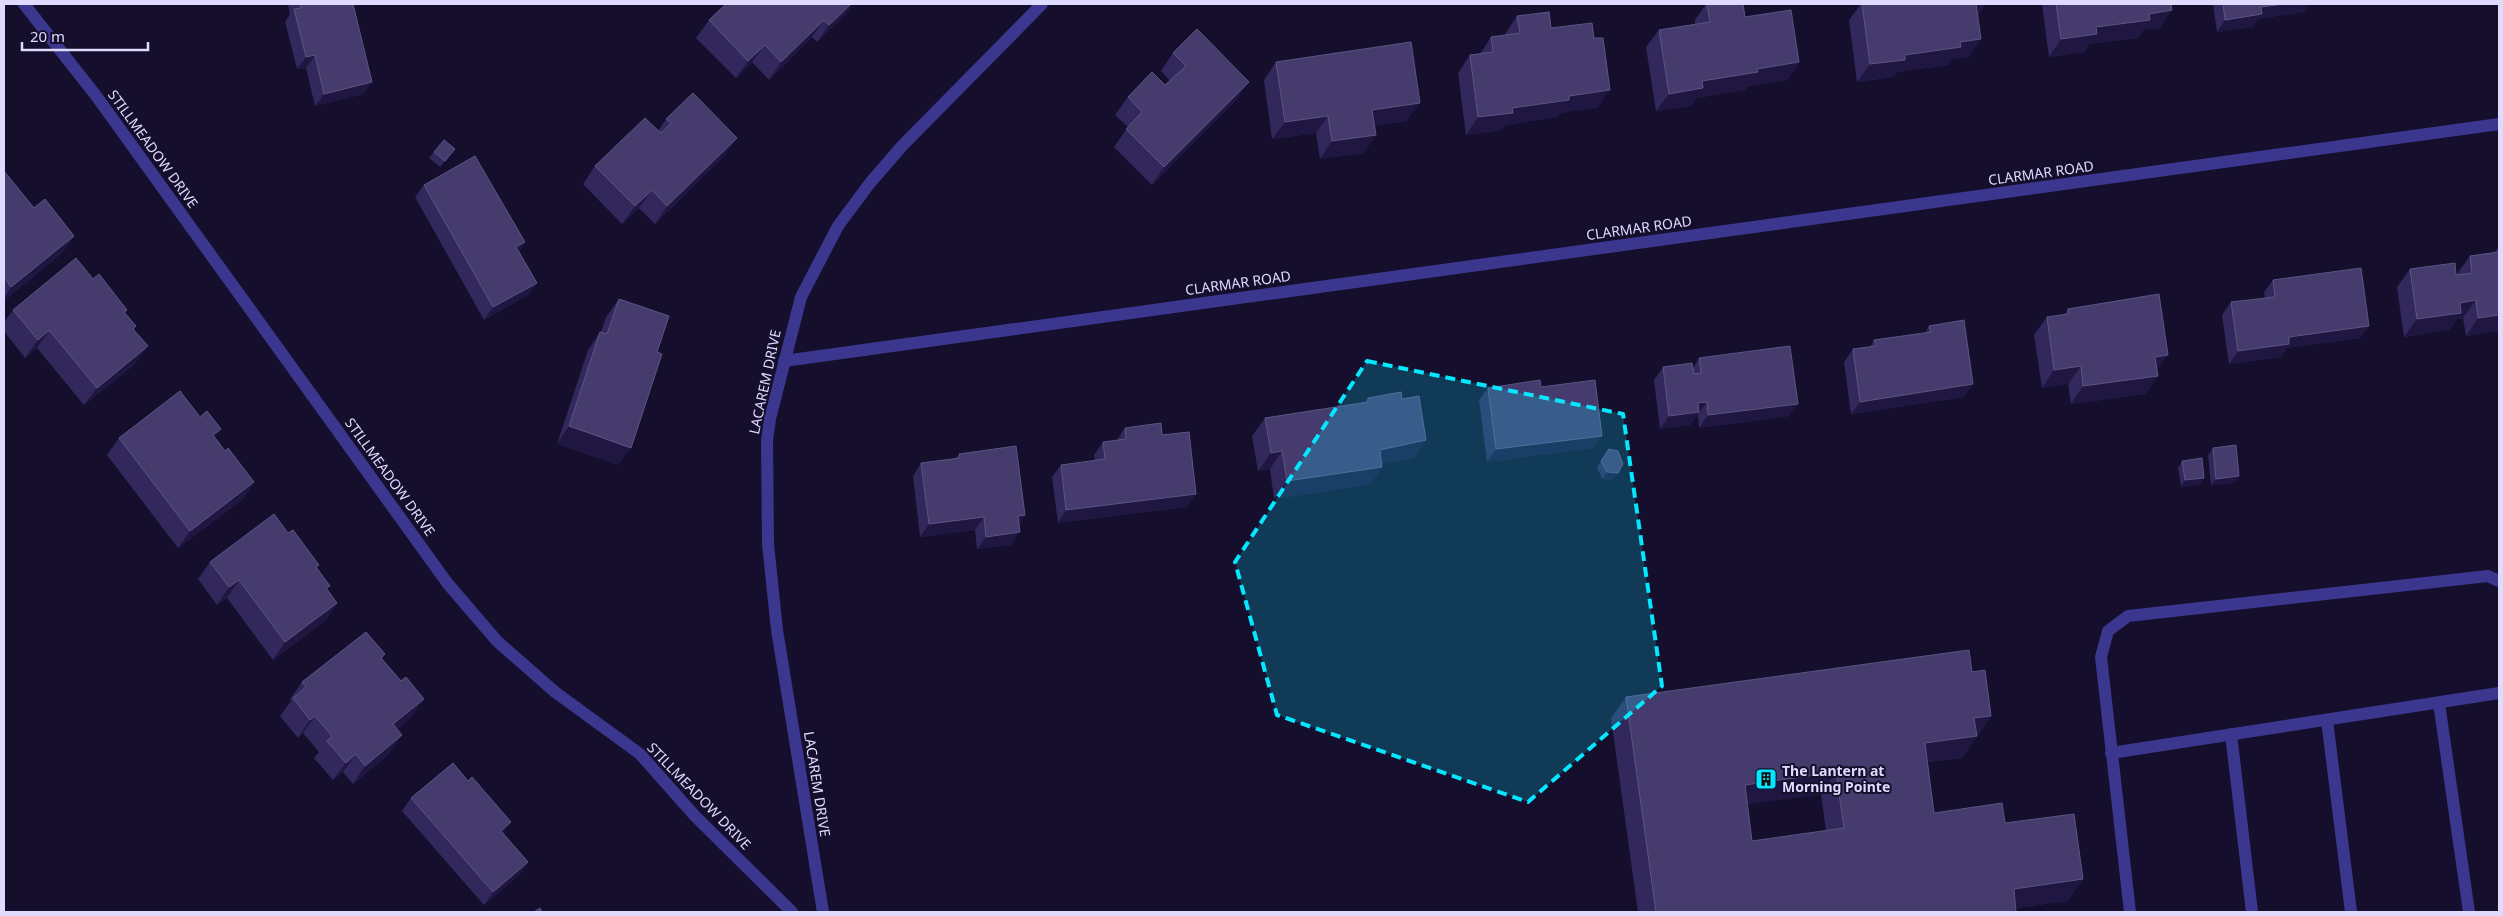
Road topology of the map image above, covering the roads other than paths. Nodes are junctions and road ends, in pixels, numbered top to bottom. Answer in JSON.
{"nodes":[{"id":1,"x":25,"y":4,"type":"edge"},
{"id":2,"x":1042,"y":4,"type":"edge"},
{"id":3,"x":2499,"y":124,"type":"edge"},
{"id":4,"x":784,"y":361,"type":"junction"},
{"id":5,"x":2499,"y":581,"type":"edge"},
{"id":6,"x":2499,"y":693,"type":"edge"},
{"id":7,"x":2439,"y":703,"type":"junction"},
{"id":8,"x":2327,"y":720,"type":"junction"},
{"id":9,"x":2231,"y":734,"type":"junction"},
{"id":10,"x":2112,"y":752,"type":"junction"},
{"id":11,"x":792,"y":912,"type":"edge"},
{"id":12,"x":823,"y":912,"type":"edge"},
{"id":13,"x":2130,"y":912,"type":"edge"},
{"id":14,"x":2252,"y":912,"type":"edge"},
{"id":15,"x":2351,"y":912,"type":"edge"},
{"id":16,"x":2469,"y":912,"type":"edge"}],
"edges":[{"from":1,"to":11,"type":"street","name":"STILLMEADOW DRIVE"},
{"from":2,"to":4,"type":"street","name":"LACAREM DRIVE"},
{"from":3,"to":4,"type":"street","name":"CLARMAR ROAD"},
{"from":4,"to":12,"type":"street","name":"LACAREM DRIVE"},
{"from":5,"to":10,"type":"street"},
{"from":6,"to":7,"type":"street"},
{"from":7,"to":8,"type":"street"},
{"from":7,"to":16,"type":"street"},
{"from":8,"to":9,"type":"street"},
{"from":8,"to":15,"type":"street"},
{"from":9,"to":10,"type":"street"},
{"from":9,"to":14,"type":"street"},
{"from":10,"to":13,"type":"street"}]}
